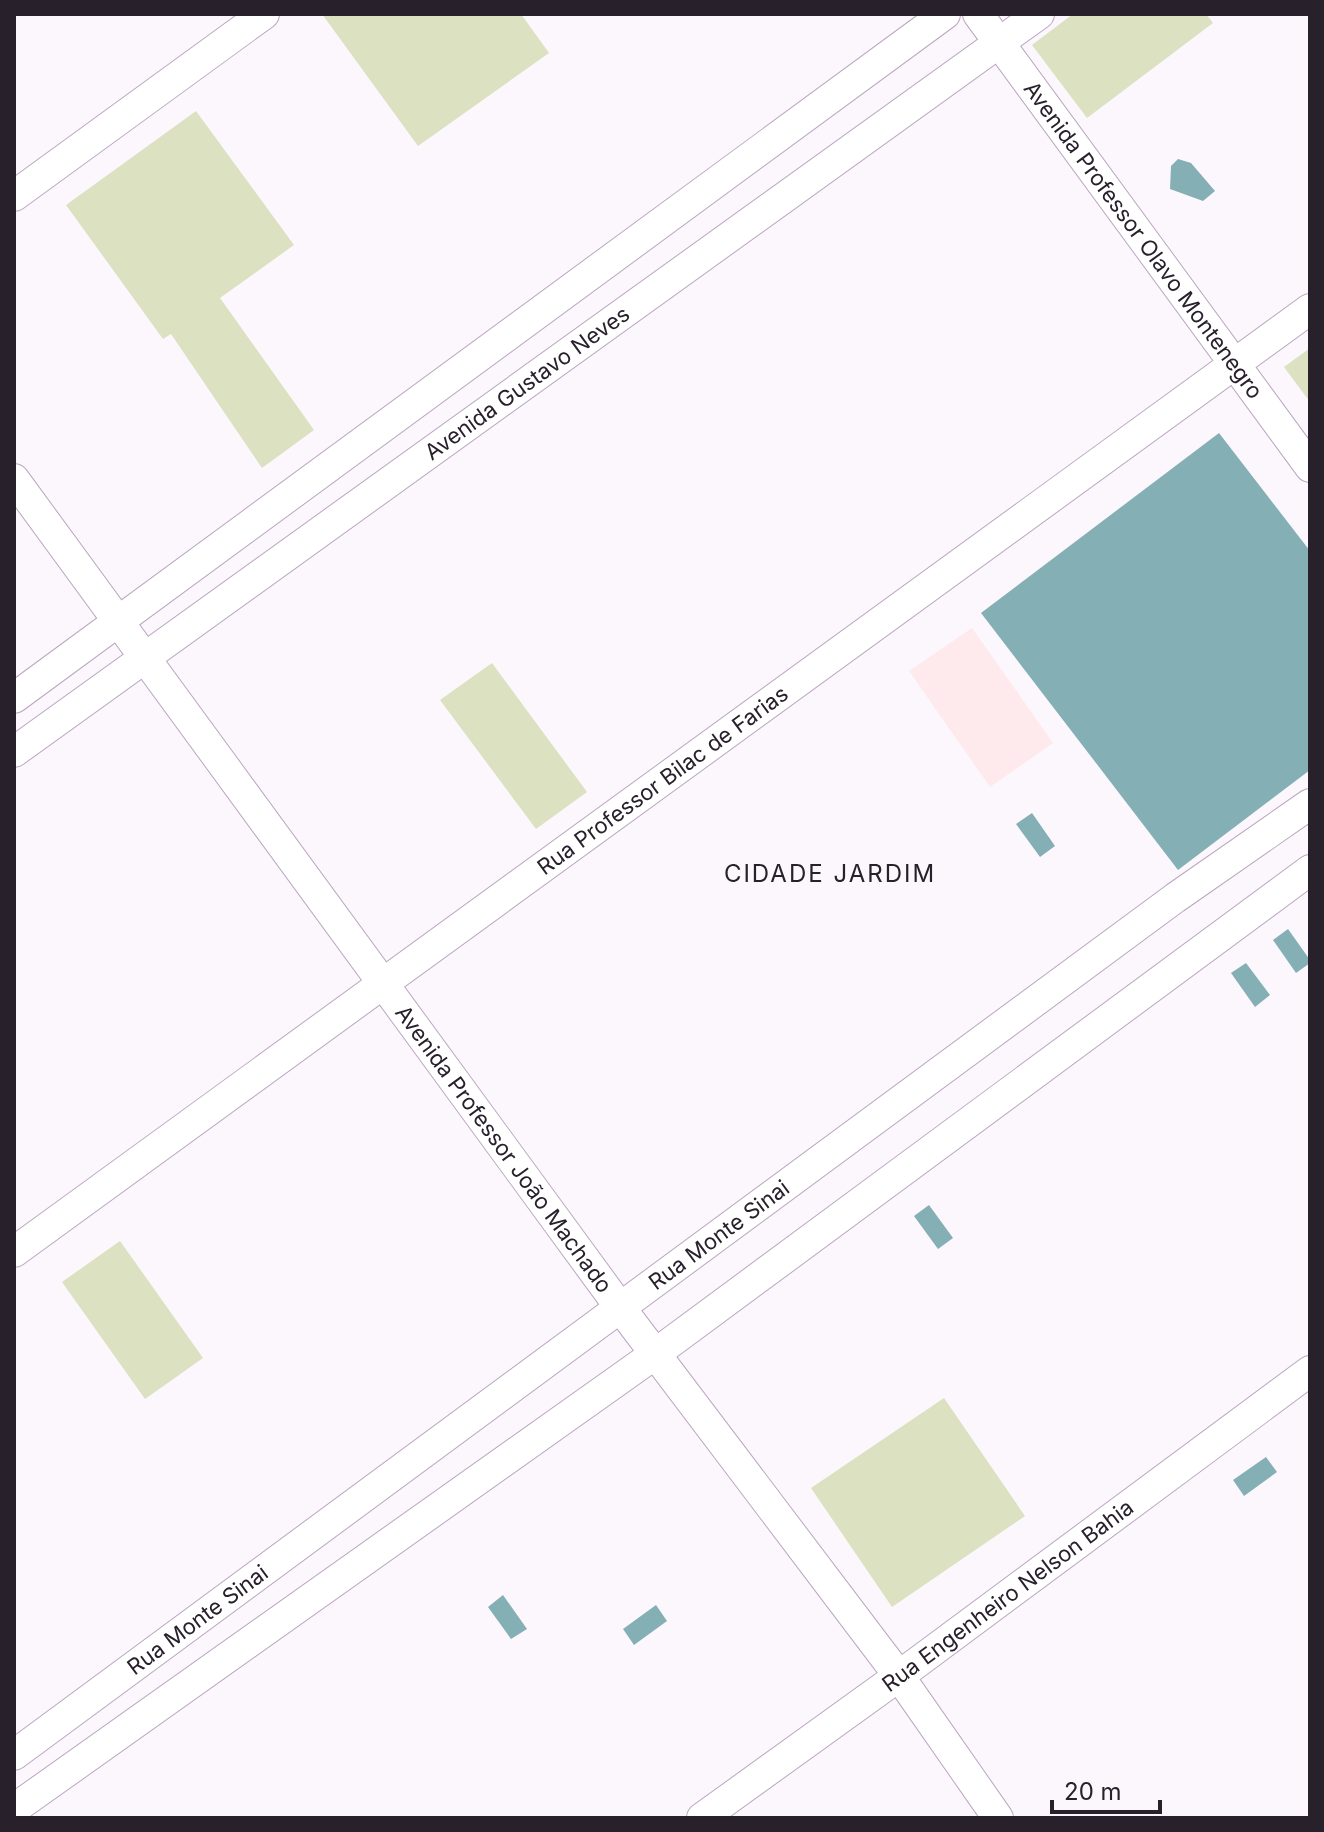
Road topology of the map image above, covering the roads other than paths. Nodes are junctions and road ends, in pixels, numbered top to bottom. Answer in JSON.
{"nodes":[{"id":1,"x":264,"y":14,"type":"edge"},
{"id":2,"x":945,"y":14,"type":"edge"},
{"id":3,"x":978,"y":14,"type":"edge"},
{"id":4,"x":1039,"y":14,"type":"edge"},
{"id":5,"x":999,"y":43,"type":"junction"},
{"id":6,"x":14,"y":196,"type":"edge"},
{"id":7,"x":1310,"y":309,"type":"edge"},
{"id":8,"x":1234,"y":364,"type":"junction"},
{"id":9,"x":1310,"y":467,"type":"edge"},
{"id":10,"x":14,"y":479,"type":"edge"},
{"id":11,"x":120,"y":622,"type":"junction"},
{"id":12,"x":145,"y":656,"type":"junction"},
{"id":13,"x":14,"y":698,"type":"edge"},
{"id":14,"x":14,"y":752,"type":"edge"},
{"id":15,"x":1310,"y":804,"type":"edge"},
{"id":16,"x":1310,"y":870,"type":"edge"},
{"id":17,"x":381,"y":983,"type":"junction"},
{"id":18,"x":14,"y":1252,"type":"edge"},
{"id":19,"x":619,"y":1306,"type":"junction"},
{"id":20,"x":655,"y":1354,"type":"junction"},
{"id":21,"x":1310,"y":1371,"type":"edge"},
{"id":22,"x":899,"y":1676,"type":"junction"},
{"id":23,"x":14,"y":1755,"type":"edge"},
{"id":24,"x":14,"y":1809,"type":"edge"},
{"id":25,"x":702,"y":1818,"type":"edge"},
{"id":26,"x":998,"y":1818,"type":"edge"}],
"edges":[{"from":1,"to":6,"type":"street"},
{"from":2,"to":11,"type":"street"},
{"from":3,"to":5,"type":"street","name":"Avenida Professor Olavo Montenegro"},
{"from":4,"to":5,"type":"street","name":"Avenida Gustavo Neves"},
{"from":5,"to":8,"type":"street","name":"Avenida Professor Olavo Montenegro"},
{"from":5,"to":12,"type":"street","name":"Avenida Gustavo Neves"},
{"from":7,"to":8,"type":"street","name":"Rua Professor Bilac de Farias"},
{"from":8,"to":9,"type":"street","name":"Avenida Professor Olavo Montenegro"},
{"from":8,"to":17,"type":"street","name":"Rua Professor Bilac de Farias"},
{"from":10,"to":11,"type":"street","name":"Avenida Professor João Machado"},
{"from":11,"to":12,"type":"street","name":"Avenida Professor João Machado"},
{"from":11,"to":13,"type":"street"},
{"from":12,"to":14,"type":"street","name":"Avenida Gustavo Neves"},
{"from":12,"to":17,"type":"street","name":"Avenida Professor João Machado"},
{"from":15,"to":19,"type":"street","name":"Rua Monte Sinai"},
{"from":16,"to":20,"type":"street"},
{"from":17,"to":18,"type":"street","name":"Rua Professor Bilac de Farias"},
{"from":17,"to":19,"type":"street","name":"Avenida Professor João Machado"},
{"from":19,"to":20,"type":"street","name":"Avenida Professor João Machado"},
{"from":19,"to":23,"type":"street","name":"Rua Monte Sinai"},
{"from":20,"to":22,"type":"street","name":"Avenida Professor João Machado"},
{"from":20,"to":24,"type":"street"},
{"from":21,"to":22,"type":"street","name":"Rua Engenheiro Nelson Bahia"},
{"from":22,"to":25,"type":"street","name":"Rua Engenheiro Nelson Bahia"},
{"from":22,"to":26,"type":"street","name":"Avenida Professor João Machado"}]}
